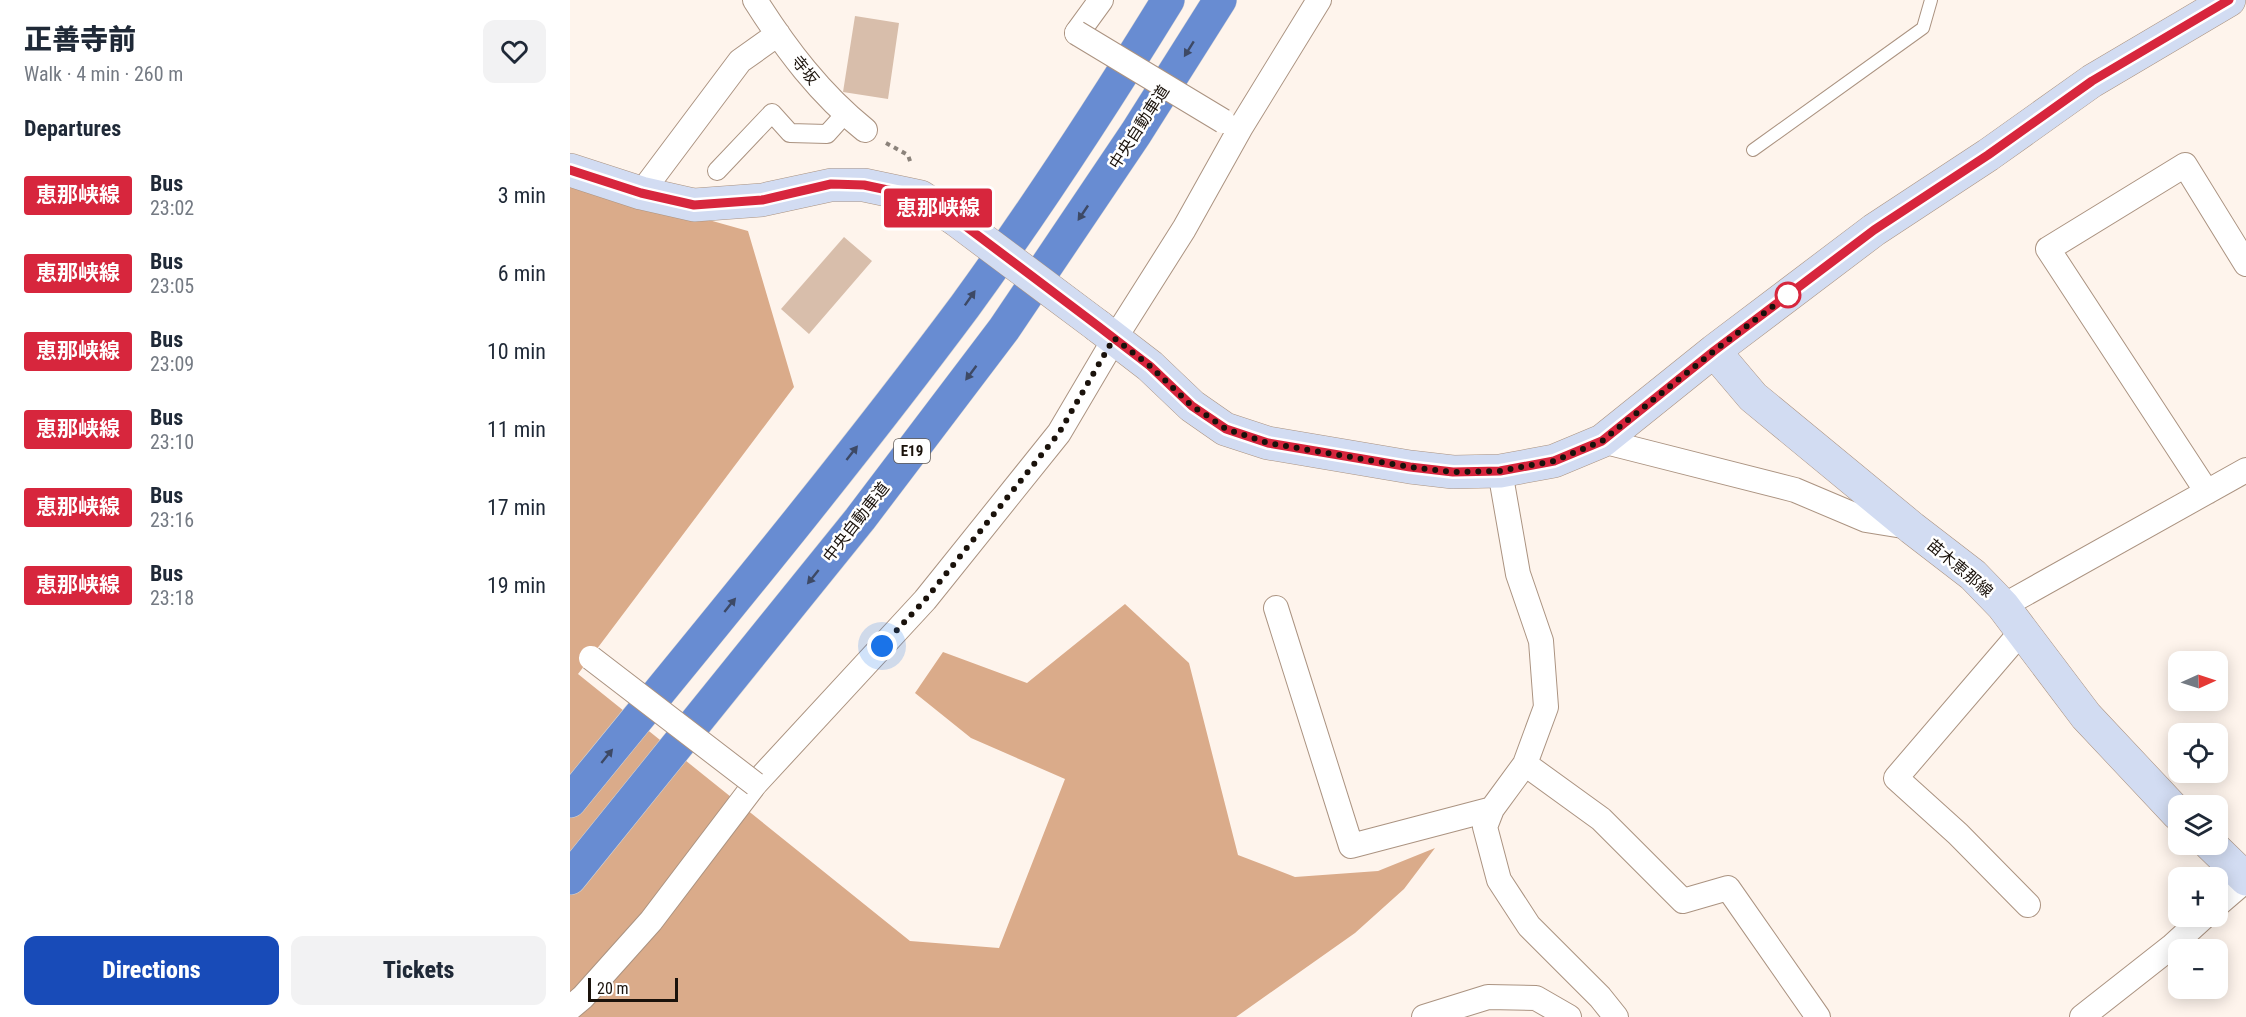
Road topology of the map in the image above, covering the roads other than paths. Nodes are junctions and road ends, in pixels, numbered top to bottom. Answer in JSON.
{"nodes":[{"id":1,"x":755,"y":0,"type":"edge"},
{"id":2,"x":1101,"y":0,"type":"edge"},
{"id":3,"x":1168,"y":0,"type":"edge"},
{"id":4,"x":1220,"y":0,"type":"edge"},
{"id":5,"x":1319,"y":0,"type":"edge"},
{"id":6,"x":1930,"y":0,"type":"edge"},
{"id":7,"x":2229,"y":0,"type":"edge"},
{"id":8,"x":777,"y":34,"type":"junction"},
{"id":9,"x":845,"y":114,"type":"junction"},
{"id":10,"x":1232,"y":124,"type":"junction"},
{"id":11,"x":865,"y":130,"type":"dead end"},
{"id":12,"x":1753,"y":150,"type":"dead end"},
{"id":13,"x":570,"y":170,"type":"edge"},
{"id":14,"x":717,"y":171,"type":"dead end"},
{"id":15,"x":641,"y":193,"type":"junction"},
{"id":16,"x":2246,"y":264,"type":"edge"},
{"id":17,"x":1106,"y":332,"type":"junction"},
{"id":18,"x":1714,"y":351,"type":"junction"},
{"id":19,"x":1602,"y":441,"type":"junction"},
{"id":20,"x":2246,"y":470,"type":"edge"},
{"id":21,"x":1500,"y":471,"type":"junction"},
{"id":22,"x":2207,"y":492,"type":"junction"},
{"id":23,"x":1912,"y":528,"type":"junction"},
{"id":24,"x":1276,"y":608,"type":"dead end"},
{"id":25,"x":2012,"y":618,"type":"junction"},
{"id":26,"x":591,"y":658,"type":"dead end"},
{"id":27,"x":1525,"y":764,"type":"junction"},
{"id":28,"x":755,"y":784,"type":"junction"},
{"id":29,"x":570,"y":801,"type":"edge"},
{"id":30,"x":2168,"y":803,"type":"edge"},
{"id":31,"x":1492,"y":809,"type":"junction"},
{"id":32,"x":2236,"y":864,"type":"edge"},
{"id":33,"x":570,"y":878,"type":"edge"},
{"id":34,"x":2228,"y":881,"type":"edge"},
{"id":35,"x":2028,"y":905,"type":"dead end"},
{"id":36,"x":2193,"y":927,"type":"edge"},
{"id":37,"x":570,"y":1008,"type":"edge"},
{"id":38,"x":1425,"y":1017,"type":"edge"},
{"id":39,"x":1569,"y":1017,"type":"edge"},
{"id":40,"x":1616,"y":1017,"type":"edge"},
{"id":41,"x":1818,"y":1017,"type":"edge"},
{"id":42,"x":2082,"y":1017,"type":"edge"}],
"edges":[{"from":1,"to":8,"type":"street","name":"寺坂"},
{"from":2,"to":10,"type":"street","bridge":true},
{"from":29,"to":3,"type":"highway","one_way":true},
{"from":4,"to":33,"type":"highway","name":"中央自動車道","number":"E19","one_way":true},
{"from":5,"to":10,"type":"street"},
{"from":6,"to":12,"type":"lane"},
{"from":7,"to":18,"type":"main road"},
{"from":8,"to":9,"type":"street","name":"寺坂"},
{"from":8,"to":15,"type":"street"},
{"from":9,"to":11,"type":"street","name":"寺坂"},
{"from":9,"to":14,"type":"street"},
{"from":10,"to":17,"type":"street"},
{"from":13,"to":15,"type":"main road"},
{"from":15,"to":17,"type":"main road","bridge":true},
{"from":16,"to":22,"type":"street"},
{"from":17,"to":21,"type":"main road"},
{"from":17,"to":28,"type":"street"},
{"from":18,"to":19,"type":"main road"},
{"from":18,"to":23,"type":"main road","name":"苗木恵那線"},
{"from":19,"to":21,"type":"main road"},
{"from":19,"to":23,"type":"street"},
{"from":20,"to":22,"type":"street"},
{"from":21,"to":27,"type":"street"},
{"from":22,"to":25,"type":"street"},
{"from":23,"to":25,"type":"main road","name":"苗木恵那線"},
{"from":24,"to":31,"type":"street"},
{"from":25,"to":30,"type":"main road","name":"苗木恵那線"},
{"from":25,"to":35,"type":"street"},
{"from":26,"to":28,"type":"street","bridge":true},
{"from":27,"to":31,"type":"street"},
{"from":27,"to":41,"type":"street"},
{"from":28,"to":37,"type":"street"},
{"from":31,"to":40,"type":"street"},
{"from":32,"to":34,"type":"street"},
{"from":36,"to":42,"type":"street"},
{"from":38,"to":39,"type":"street"}]}
